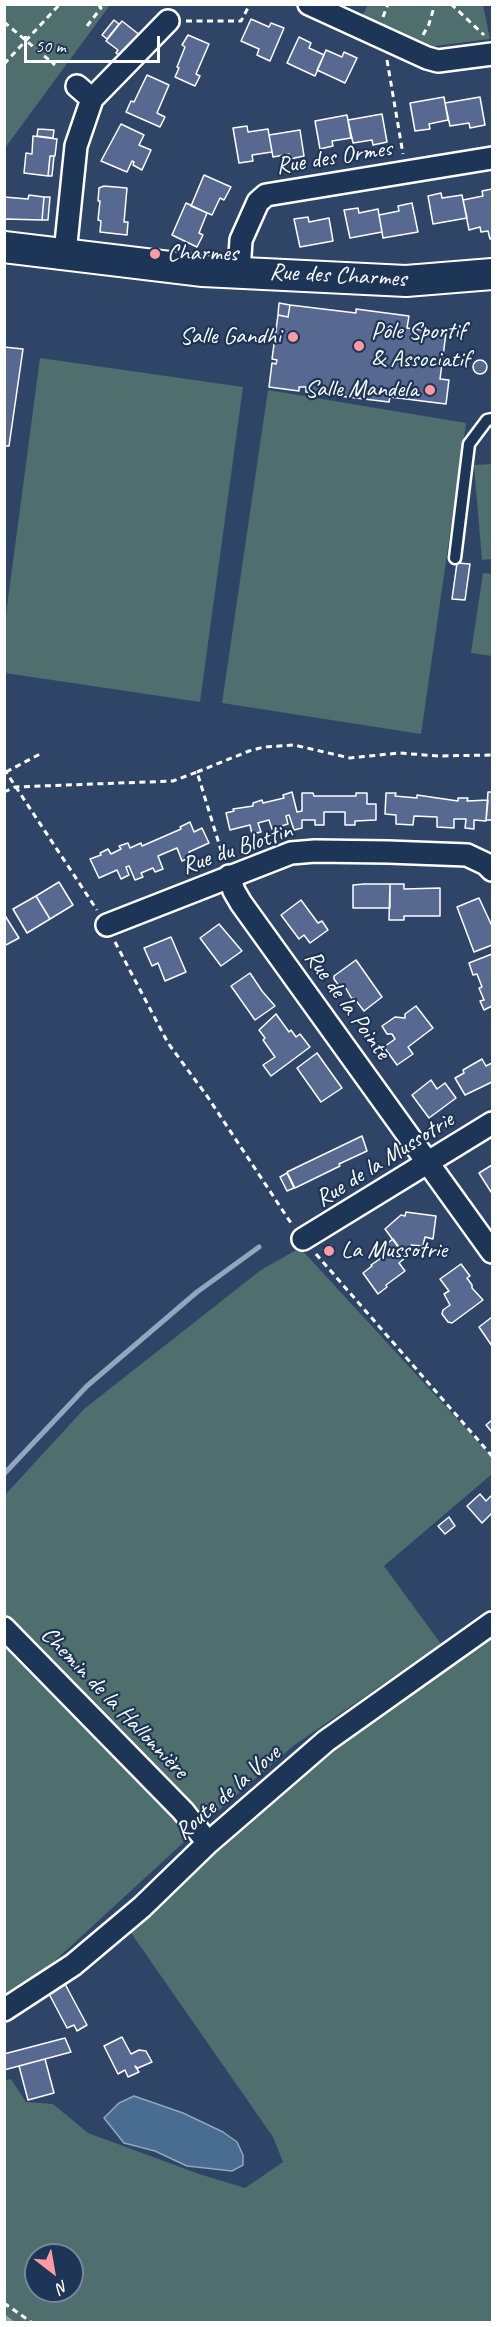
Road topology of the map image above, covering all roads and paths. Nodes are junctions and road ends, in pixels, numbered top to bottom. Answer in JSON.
{"nodes":[{"id":1,"x":60,"y":4,"type":"edge"},
{"id":2,"x":98,"y":4,"type":"edge"},
{"id":3,"x":250,"y":4,"type":"edge"},
{"id":4,"x":309,"y":4,"type":"edge"},
{"id":5,"x":435,"y":4,"type":"edge"},
{"id":6,"x":451,"y":4,"type":"edge"},
{"id":7,"x":168,"y":21,"type":"joint"},
{"id":8,"x":4,"y":22,"type":"edge"},
{"id":9,"x":87,"y":26,"type":"dead end"},
{"id":10,"x":26,"y":40,"type":"junction"},
{"id":11,"x":389,"y":41,"type":"junction"},
{"id":12,"x":489,"y":44,"type":"edge"},
{"id":13,"x":418,"y":54,"type":"junction"},
{"id":14,"x":4,"y":64,"type":"edge"},
{"id":15,"x":55,"y":65,"type":"dead end"},
{"id":16,"x":492,"y":158,"type":"edge"},
{"id":17,"x":406,"y":172,"type":"junction"},
{"id":18,"x":4,"y":247,"type":"edge"},
{"id":19,"x":65,"y":253,"type":"junction"},
{"id":20,"x":239,"y":272,"type":"junction"},
{"id":21,"x":492,"y":274,"type":"edge"},
{"id":22,"x":492,"y":419,"type":"edge"},
{"id":23,"x":455,"y":558,"type":"dead end"},
{"id":24,"x":40,"y":754,"type":"dead end"},
{"id":25,"x":492,"y":755,"type":"edge"},
{"id":26,"x":6,"y":771,"type":"dead end"},
{"id":27,"x":197,"y":772,"type":"junction"},
{"id":28,"x":4,"y":792,"type":"edge"},
{"id":29,"x":492,"y":870,"type":"edge"},
{"id":30,"x":229,"y":876,"type":"junction"},
{"id":31,"x":107,"y":925,"type":"dead end"},
{"id":32,"x":207,"y":1096,"type":"dead end"},
{"id":33,"x":492,"y":1123,"type":"edge"},
{"id":34,"x":429,"y":1162,"type":"junction"},
{"id":35,"x":303,"y":1239,"type":"junction"},
{"id":36,"x":492,"y":1252,"type":"edge"},
{"id":37,"x":492,"y":1456,"type":"edge"},
{"id":38,"x":492,"y":1623,"type":"edge"},
{"id":39,"x":4,"y":1628,"type":"edge"},
{"id":40,"x":208,"y":1843,"type":"junction"},
{"id":41,"x":4,"y":2010,"type":"edge"},
{"id":42,"x":4,"y":2303,"type":"edge"},
{"id":43,"x":31,"y":2322,"type":"edge"}],
"edges":[{"from":1,"to":10,"type":"path"},
{"from":2,"to":9,"type":"path"},
{"from":3,"to":7,"type":"path"},
{"from":4,"to":11,"type":"street"},
{"from":5,"to":13,"type":"path"},
{"from":6,"to":12,"type":"path"},
{"from":7,"to":19,"type":"street"},
{"from":8,"to":10,"type":"path"},
{"from":10,"to":14,"type":"path"},
{"from":10,"to":15,"type":"path"},
{"from":11,"to":13,"type":"street"},
{"from":11,"to":17,"type":"path"},
{"from":12,"to":13,"type":"street"},
{"from":16,"to":17,"type":"street","name":"Rue des Ormes"},
{"from":17,"to":20,"type":"street","name":"Rue des Ormes"},
{"from":18,"to":19,"type":"street","name":"Rue des Charmes"},
{"from":19,"to":20,"type":"street","name":"Rue des Charmes"},
{"from":20,"to":21,"type":"street","name":"Rue des Charmes"},
{"from":22,"to":23,"type":"lane"},
{"from":24,"to":26,"type":"path"},
{"from":25,"to":27,"type":"path"},
{"from":27,"to":28,"type":"path"},
{"from":27,"to":30,"type":"path"},
{"from":29,"to":30,"type":"street","name":"Rue du Blottin"},
{"from":30,"to":31,"type":"street","name":"Rue du Blottin"},
{"from":30,"to":34,"type":"street","name":"Rue de la Pointe"},
{"from":32,"to":35,"type":"path"},
{"from":33,"to":34,"type":"street","name":"Rue de la Mussotrie"},
{"from":34,"to":35,"type":"street","name":"Rue de la Mussotrie"},
{"from":34,"to":36,"type":"street","name":"Rue de la Pointe"},
{"from":35,"to":37,"type":"path"},
{"from":38,"to":40,"type":"street","name":"Route de la Vove"},
{"from":39,"to":40,"type":"street","name":"Chemin de la Hallonnière"},
{"from":40,"to":41,"type":"street","name":"Route de la Vove"},
{"from":42,"to":43,"type":"path"}]}
